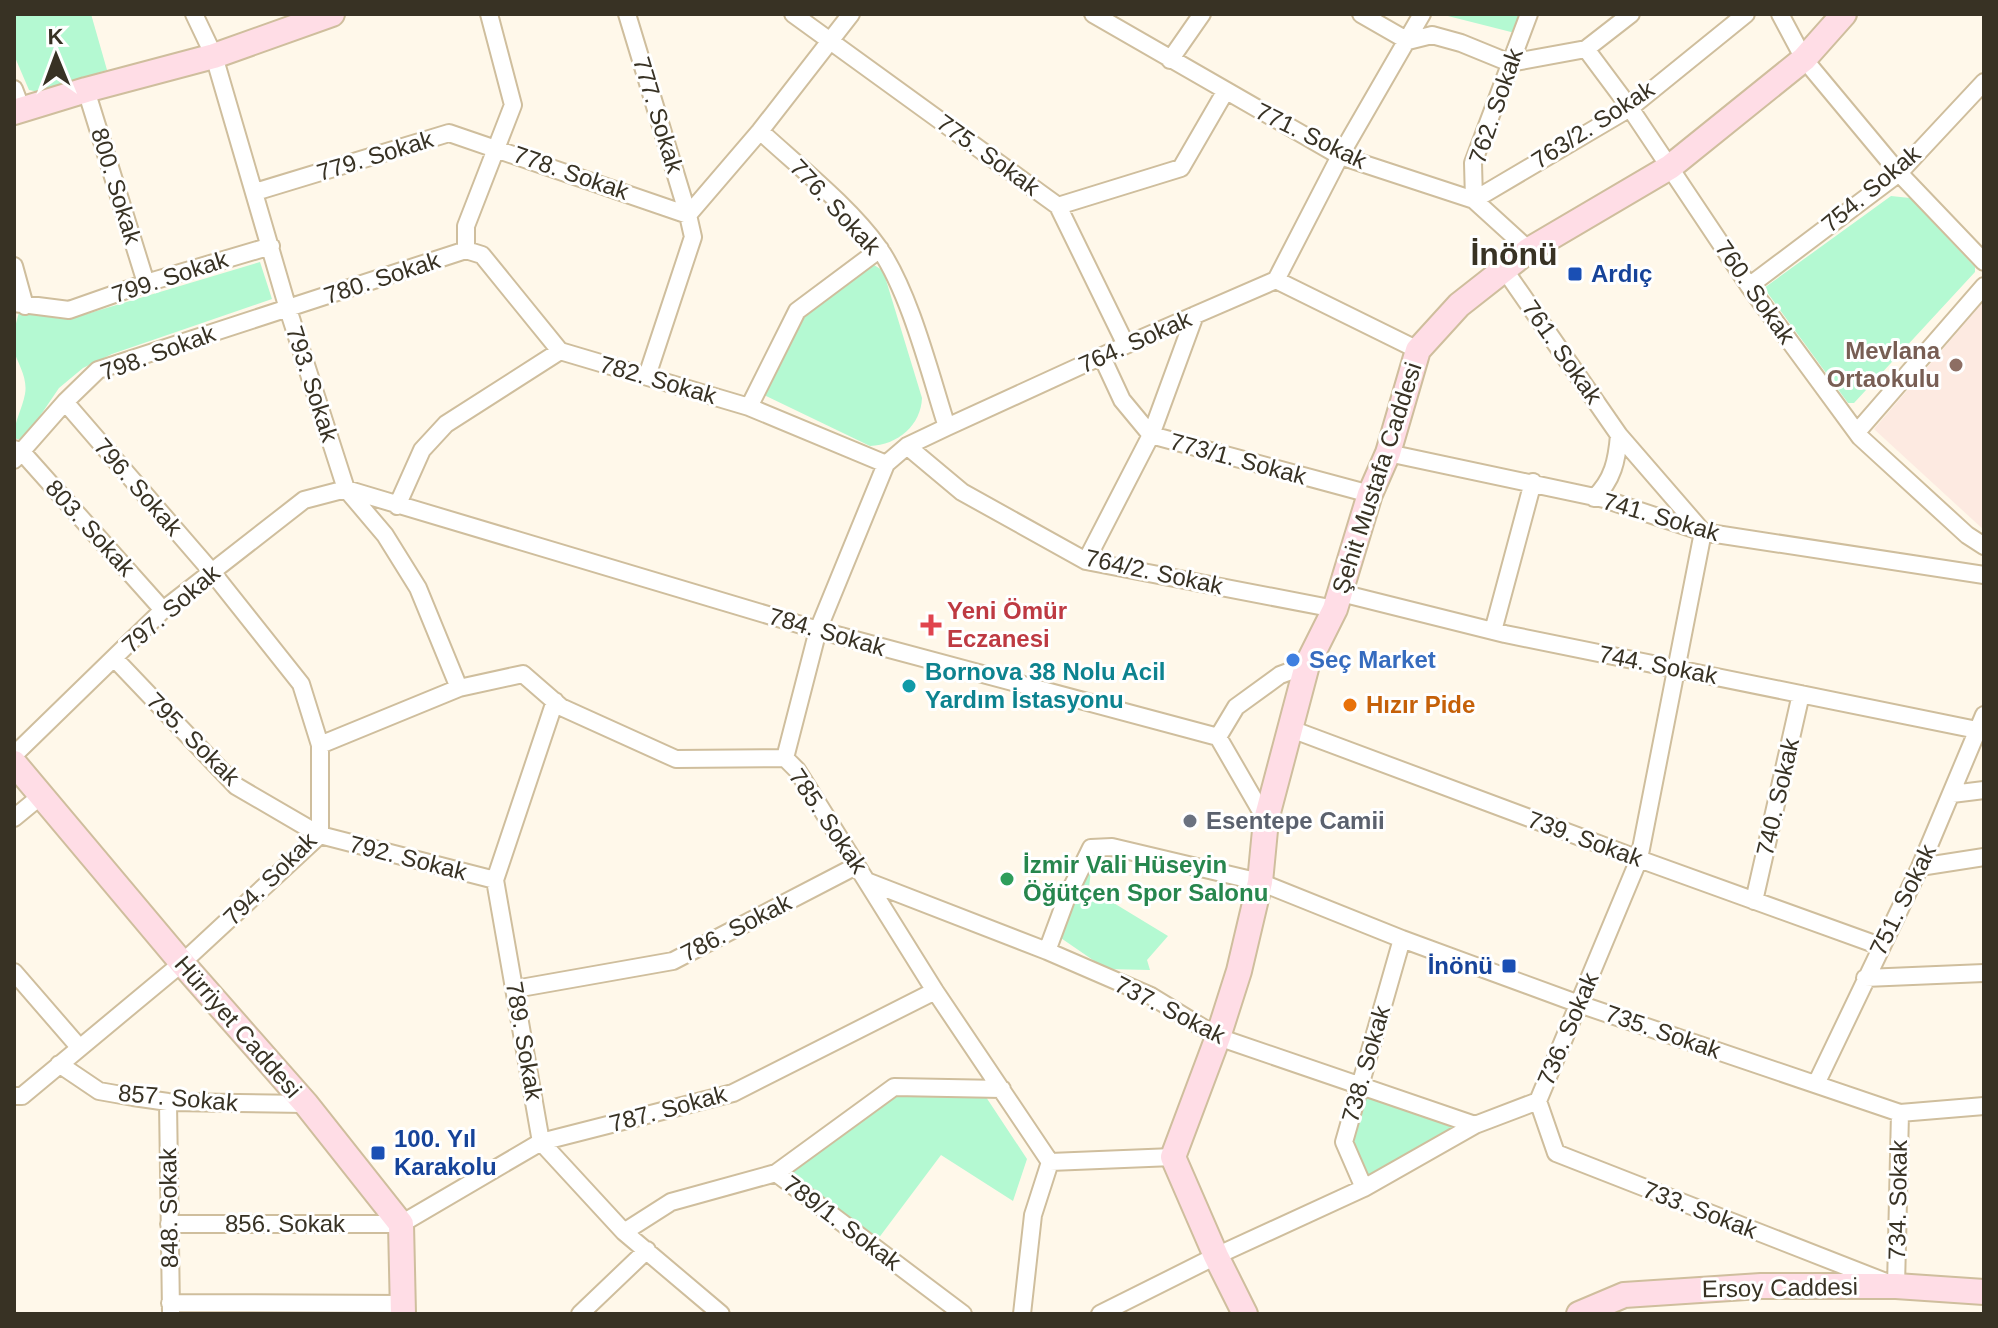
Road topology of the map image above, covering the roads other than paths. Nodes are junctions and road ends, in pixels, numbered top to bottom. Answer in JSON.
{"nodes":[{"id":1,"x":194,"y":14,"type":"edge"},
{"id":2,"x":332,"y":14,"type":"edge"},
{"id":3,"x":489,"y":14,"type":"edge"},
{"id":4,"x":627,"y":14,"type":"edge"},
{"id":5,"x":793,"y":14,"type":"edge"},
{"id":6,"x":851,"y":14,"type":"edge"},
{"id":7,"x":1093,"y":14,"type":"edge"},
{"id":8,"x":1202,"y":14,"type":"edge"},
{"id":9,"x":1361,"y":14,"type":"edge"},
{"id":10,"x":1422,"y":14,"type":"edge"},
{"id":11,"x":1529,"y":14,"type":"edge"},
{"id":12,"x":1631,"y":14,"type":"edge"},
{"id":13,"x":1746,"y":14,"type":"edge"},
{"id":14,"x":1780,"y":14,"type":"edge"},
{"id":15,"x":1844,"y":14,"type":"edge"},
{"id":16,"x":832,"y":41,"type":"junction"},
{"id":17,"x":1408,"y":41,"type":"junction"},
{"id":18,"x":1586,"y":49,"type":"junction"},
{"id":19,"x":214,"y":56,"type":"junction"},
{"id":20,"x":1804,"y":59,"type":"junction"},
{"id":21,"x":1170,"y":60,"type":"junction"},
{"id":22,"x":1510,"y":63,"type":"junction"},
{"id":23,"x":1984,"y":82,"type":"edge"},
{"id":24,"x":86,"y":90,"type":"junction"},
{"id":25,"x":1225,"y":92,"type":"junction"},
{"id":26,"x":17,"y":104,"type":"edge"},
{"id":27,"x":1630,"y":108,"type":"junction"},
{"id":28,"x":760,"y":131,"type":"junction"},
{"id":29,"x":495,"y":147,"type":"junction"},
{"id":30,"x":1340,"y":156,"type":"junction"},
{"id":31,"x":1670,"y":167,"type":"junction"},
{"id":32,"x":1899,"y":173,"type":"junction"},
{"id":33,"x":255,"y":192,"type":"junction"},
{"id":34,"x":1474,"y":200,"type":"junction"},
{"id":35,"x":1058,"y":206,"type":"junction"},
{"id":36,"x":688,"y":215,"type":"junction"},
{"id":37,"x":271,"y":246,"type":"junction"},
{"id":38,"x":880,"y":249,"type":"junction"},
{"id":39,"x":466,"y":250,"type":"junction"},
{"id":40,"x":1529,"y":250,"type":"junction"},
{"id":41,"x":1984,"y":262,"type":"edge"},
{"id":42,"x":14,"y":266,"type":"edge"},
{"id":43,"x":1504,"y":269,"type":"junction"},
{"id":44,"x":1276,"y":280,"type":"junction"},
{"id":45,"x":146,"y":283,"type":"junction"},
{"id":46,"x":1749,"y":286,"type":"junction"},
{"id":47,"x":1984,"y":286,"type":"edge"},
{"id":48,"x":19,"y":304,"type":"edge"},
{"id":49,"x":288,"y":309,"type":"junction"},
{"id":50,"x":1195,"y":315,"type":"junction"},
{"id":51,"x":1126,"y":345,"type":"junction"},
{"id":52,"x":1418,"y":350,"type":"junction"},
{"id":53,"x":560,"y":351,"type":"junction"},
{"id":54,"x":1102,"y":357,"type":"junction"},
{"id":55,"x":647,"y":376,"type":"junction"},
{"id":56,"x":65,"y":402,"type":"junction"},
{"id":57,"x":749,"y":407,"type":"junction"},
{"id":58,"x":947,"y":427,"type":"junction"},
{"id":59,"x":1857,"y":432,"type":"junction"},
{"id":60,"x":1151,"y":435,"type":"junction"},
{"id":61,"x":1619,"y":435,"type":"junction"},
{"id":62,"x":907,"y":446,"type":"junction"},
{"id":63,"x":1388,"y":453,"type":"junction"},
{"id":64,"x":17,"y":454,"type":"edge"},
{"id":65,"x":886,"y":464,"type":"junction"},
{"id":66,"x":1533,"y":482,"type":"junction"},
{"id":67,"x":346,"y":489,"type":"junction"},
{"id":68,"x":1370,"y":494,"type":"junction"},
{"id":69,"x":1594,"y":498,"type":"junction"},
{"id":70,"x":397,"y":506,"type":"junction"},
{"id":71,"x":1703,"y":532,"type":"junction"},
{"id":72,"x":1984,"y":546,"type":"edge"},
{"id":73,"x":1086,"y":561,"type":"junction"},
{"id":74,"x":212,"y":572,"type":"junction"},
{"id":75,"x":1984,"y":575,"type":"edge"},
{"id":76,"x":1338,"y":601,"type":"junction"},
{"id":77,"x":163,"y":610,"type":"junction"},
{"id":78,"x":818,"y":630,"type":"junction"},
{"id":79,"x":1493,"y":631,"type":"junction"},
{"id":80,"x":114,"y":658,"type":"junction"},
{"id":81,"x":1307,"y":665,"type":"junction"},
{"id":82,"x":1678,"y":668,"type":"junction"},
{"id":83,"x":459,"y":688,"type":"junction"},
{"id":84,"x":1801,"y":694,"type":"junction"},
{"id":85,"x":555,"y":701,"type":"junction"},
{"id":86,"x":1981,"y":723,"type":"edge"},
{"id":87,"x":1291,"y":729,"type":"junction"},
{"id":88,"x":1218,"y":737,"type":"junction"},
{"id":89,"x":320,"y":745,"type":"junction"},
{"id":90,"x":14,"y":755,"type":"edge"},
{"id":91,"x":785,"y":758,"type":"junction"},
{"id":92,"x":14,"y":763,"type":"edge"},
{"id":93,"x":1984,"y":790,"type":"edge"},
{"id":94,"x":1952,"y":794,"type":"junction"},
{"id":95,"x":42,"y":795,"type":"junction"},
{"id":96,"x":14,"y":818,"type":"edge"},
{"id":97,"x":1266,"y":820,"type":"junction"},
{"id":98,"x":320,"y":835,"type":"junction"},
{"id":99,"x":1984,"y":857,"type":"edge"},
{"id":100,"x":1639,"y":859,"type":"junction"},
{"id":101,"x":856,"y":866,"type":"junction"},
{"id":102,"x":1920,"y":867,"type":"junction"},
{"id":103,"x":495,"y":880,"type":"junction"},
{"id":104,"x":869,"y":882,"type":"junction"},
{"id":105,"x":1260,"y":882,"type":"junction"},
{"id":106,"x":1754,"y":901,"type":"junction"},
{"id":107,"x":1402,"y":939,"type":"junction"},
{"id":108,"x":1880,"y":946,"type":"junction"},
{"id":109,"x":1047,"y":951,"type":"junction"},
{"id":110,"x":182,"y":963,"type":"junction"},
{"id":111,"x":14,"y":972,"type":"edge"},
{"id":112,"x":1984,"y":973,"type":"edge"},
{"id":113,"x":1865,"y":978,"type":"junction"},
{"id":114,"x":515,"y":989,"type":"junction"},
{"id":115,"x":935,"y":991,"type":"junction"},
{"id":116,"x":1579,"y":1004,"type":"junction"},
{"id":117,"x":1218,"y":1037,"type":"junction"},
{"id":118,"x":79,"y":1047,"type":"junction"},
{"id":119,"x":59,"y":1064,"type":"junction"},
{"id":120,"x":1359,"y":1084,"type":"junction"},
{"id":121,"x":1816,"y":1084,"type":"junction"},
{"id":122,"x":1002,"y":1089,"type":"junction"},
{"id":123,"x":14,"y":1096,"type":"edge"},
{"id":124,"x":1538,"y":1101,"type":"junction"},
{"id":125,"x":168,"y":1102,"type":"junction"},
{"id":126,"x":306,"y":1104,"type":"junction"},
{"id":127,"x":1984,"y":1106,"type":"edge"},
{"id":128,"x":1900,"y":1113,"type":"junction"},
{"id":129,"x":1475,"y":1125,"type":"junction"},
{"id":130,"x":541,"y":1142,"type":"junction"},
{"id":131,"x":1173,"y":1157,"type":"junction"},
{"id":132,"x":1050,"y":1162,"type":"junction"},
{"id":133,"x":776,"y":1173,"type":"junction"},
{"id":134,"x":1364,"y":1188,"type":"junction"},
{"id":135,"x":169,"y":1224,"type":"junction"},
{"id":136,"x":401,"y":1224,"type":"junction"},
{"id":137,"x":624,"y":1232,"type":"junction"},
{"id":138,"x":647,"y":1250,"type":"junction"},
{"id":139,"x":1216,"y":1256,"type":"junction"},
{"id":140,"x":1896,"y":1286,"type":"junction"},
{"id":141,"x":1984,"y":1292,"type":"edge"},
{"id":142,"x":171,"y":1309,"type":"edge"},
{"id":143,"x":404,"y":1309,"type":"edge"},
{"id":144,"x":580,"y":1314,"type":"edge"},
{"id":145,"x":721,"y":1314,"type":"edge"},
{"id":146,"x":963,"y":1314,"type":"edge"},
{"id":147,"x":1022,"y":1314,"type":"edge"},
{"id":148,"x":1100,"y":1314,"type":"edge"},
{"id":149,"x":1245,"y":1314,"type":"edge"},
{"id":150,"x":1580,"y":1314,"type":"edge"}],
"edges":[{"from":1,"to":19,"type":"street","name":"793. Sokak"},
{"from":2,"to":19,"type":"street"},
{"from":3,"to":29,"type":"street","name":"778. Sokak"},
{"from":4,"to":36,"type":"street","name":"777. Sokak"},
{"from":5,"to":16,"type":"street","name":"775. Sokak"},
{"from":6,"to":16,"type":"street"},
{"from":7,"to":21,"type":"street","name":"771. Sokak"},
{"from":8,"to":21,"type":"street"},
{"from":9,"to":17,"type":"street"},
{"from":10,"to":17,"type":"street"},
{"from":11,"to":22,"type":"street","name":"762. Sokak"},
{"from":12,"to":18,"type":"street"},
{"from":13,"to":27,"type":"street","name":"763/2. Sokak"},
{"from":14,"to":20,"type":"street"},
{"from":15,"to":20,"type":"street","name":"Şehit Mustafa Caddesi"},
{"from":16,"to":28,"type":"street"},
{"from":16,"to":35,"type":"street","name":"775. Sokak"},
{"from":17,"to":22,"type":"street"},
{"from":17,"to":30,"type":"street"},
{"from":18,"to":22,"type":"street"},
{"from":18,"to":27,"type":"street","name":"760. Sokak"},
{"from":19,"to":24,"type":"street"},
{"from":19,"to":33,"type":"street","name":"793. Sokak"},
{"from":20,"to":31,"type":"street","name":"Şehit Mustafa Caddesi"},
{"from":20,"to":32,"type":"street"},
{"from":21,"to":25,"type":"street","name":"771. Sokak"},
{"from":22,"to":34,"type":"street","name":"762. Sokak"},
{"from":23,"to":32,"type":"street","name":"754. Sokak"},
{"from":24,"to":26,"type":"street"},
{"from":24,"to":45,"type":"street","name":"800. Sokak"},
{"from":25,"to":30,"type":"street","name":"771. Sokak"},
{"from":25,"to":35,"type":"street"},
{"from":27,"to":31,"type":"street","name":"760. Sokak"},
{"from":27,"to":34,"type":"street","name":"763/2. Sokak"},
{"from":28,"to":36,"type":"street"},
{"from":28,"to":38,"type":"street","name":"776. Sokak"},
{"from":29,"to":33,"type":"street","name":"779. Sokak"},
{"from":29,"to":36,"type":"street","name":"778. Sokak"},
{"from":29,"to":39,"type":"street","name":"780. Sokak"},
{"from":30,"to":34,"type":"street","name":"771. Sokak"},
{"from":30,"to":44,"type":"street"},
{"from":31,"to":40,"type":"street","name":"Şehit Mustafa Caddesi"},
{"from":31,"to":46,"type":"street","name":"760. Sokak"},
{"from":32,"to":41,"type":"street"},
{"from":32,"to":46,"type":"street","name":"754. Sokak"},
{"from":33,"to":37,"type":"street","name":"793. Sokak"},
{"from":34,"to":40,"type":"street","name":"771. Sokak"},
{"from":35,"to":51,"type":"street","name":"775. Sokak"},
{"from":36,"to":55,"type":"street"},
{"from":37,"to":45,"type":"street","name":"799. Sokak"},
{"from":37,"to":49,"type":"street","name":"793. Sokak"},
{"from":38,"to":57,"type":"street"},
{"from":38,"to":58,"type":"street","name":"776. Sokak"},
{"from":39,"to":49,"type":"street","name":"780. Sokak"},
{"from":39,"to":53,"type":"street"},
{"from":40,"to":43,"type":"street","name":"Şehit Mustafa Caddesi"},
{"from":42,"to":48,"type":"street"},
{"from":43,"to":52,"type":"street","name":"Şehit Mustafa Caddesi"},
{"from":43,"to":61,"type":"street","name":"761. Sokak"},
{"from":44,"to":50,"type":"street","name":"764. Sokak"},
{"from":44,"to":52,"type":"street"},
{"from":45,"to":48,"type":"street","name":"799. Sokak"},
{"from":46,"to":59,"type":"street","name":"760. Sokak"},
{"from":47,"to":59,"type":"street"},
{"from":49,"to":56,"type":"street","name":"798. Sokak"},
{"from":49,"to":67,"type":"street","name":"793. Sokak"},
{"from":50,"to":51,"type":"street","name":"764. Sokak"},
{"from":50,"to":60,"type":"street"},
{"from":51,"to":54,"type":"street","name":"764. Sokak"},
{"from":52,"to":63,"type":"street","name":"Şehit Mustafa Caddesi"},
{"from":53,"to":55,"type":"street","name":"782. Sokak"},
{"from":53,"to":70,"type":"street"},
{"from":54,"to":58,"type":"street","name":"764. Sokak"},
{"from":54,"to":60,"type":"street","name":"773/1. Sokak"},
{"from":55,"to":57,"type":"street","name":"782. Sokak"},
{"from":56,"to":64,"type":"street","name":"798. Sokak"},
{"from":56,"to":74,"type":"street","name":"796. Sokak"},
{"from":57,"to":65,"type":"street","name":"782. Sokak"},
{"from":58,"to":62,"type":"street","name":"764. Sokak"},
{"from":59,"to":72,"type":"street","name":"760. Sokak"},
{"from":60,"to":68,"type":"street","name":"773/1. Sokak"},
{"from":60,"to":73,"type":"street"},
{"from":61,"to":69,"type":"street"},
{"from":61,"to":71,"type":"street","name":"761. Sokak"},
{"from":62,"to":65,"type":"street","name":"764. Sokak"},
{"from":62,"to":73,"type":"street","name":"764/2. Sokak"},
{"from":63,"to":66,"type":"street","name":"741. Sokak"},
{"from":63,"to":68,"type":"street","name":"Şehit Mustafa Caddesi"},
{"from":64,"to":77,"type":"street","name":"803. Sokak"},
{"from":65,"to":78,"type":"street","name":"764. Sokak"},
{"from":66,"to":69,"type":"street","name":"741. Sokak"},
{"from":66,"to":79,"type":"street"},
{"from":67,"to":70,"type":"street","name":"784. Sokak"},
{"from":67,"to":74,"type":"street","name":"797. Sokak"},
{"from":67,"to":83,"type":"street","name":"793. Sokak"},
{"from":68,"to":76,"type":"street","name":"Şehit Mustafa Caddesi"},
{"from":69,"to":71,"type":"street","name":"741. Sokak"},
{"from":70,"to":78,"type":"street","name":"784. Sokak"},
{"from":71,"to":75,"type":"street","name":"741. Sokak"},
{"from":71,"to":82,"type":"street","name":"736. Sokak"},
{"from":73,"to":76,"type":"street","name":"764/2. Sokak"},
{"from":74,"to":77,"type":"street","name":"797. Sokak"},
{"from":74,"to":89,"type":"street","name":"794. Sokak"},
{"from":76,"to":79,"type":"street","name":"744. Sokak"},
{"from":76,"to":81,"type":"street","name":"Şehit Mustafa Caddesi"},
{"from":77,"to":80,"type":"street","name":"797. Sokak"},
{"from":78,"to":88,"type":"street","name":"784. Sokak"},
{"from":78,"to":91,"type":"street","name":"764. Sokak"},
{"from":79,"to":82,"type":"street","name":"744. Sokak"},
{"from":80,"to":90,"type":"street","name":"797. Sokak"},
{"from":80,"to":98,"type":"street","name":"795. Sokak"},
{"from":81,"to":87,"type":"street","name":"Şehit Mustafa Caddesi"},
{"from":81,"to":88,"type":"street"},
{"from":82,"to":84,"type":"street","name":"744. Sokak"},
{"from":82,"to":100,"type":"street","name":"736. Sokak"},
{"from":83,"to":85,"type":"street","name":"785. Sokak"},
{"from":83,"to":89,"type":"street","name":"785. Sokak"},
{"from":84,"to":86,"type":"street","name":"744. Sokak"},
{"from":84,"to":106,"type":"street","name":"740. Sokak"},
{"from":85,"to":91,"type":"street","name":"785. Sokak"},
{"from":85,"to":103,"type":"street","name":"789. Sokak"},
{"from":86,"to":94,"type":"street","name":"751. Sokak"},
{"from":87,"to":97,"type":"street","name":"Şehit Mustafa Caddesi"},
{"from":87,"to":100,"type":"street","name":"739. Sokak"},
{"from":88,"to":97,"type":"street"},
{"from":89,"to":98,"type":"street","name":"794. Sokak"},
{"from":91,"to":101,"type":"street","name":"785. Sokak"},
{"from":92,"to":95,"type":"street","name":"Hürriyet Caddesi"},
{"from":93,"to":94,"type":"street"},
{"from":94,"to":102,"type":"street","name":"751. Sokak"},
{"from":95,"to":96,"type":"street"},
{"from":95,"to":110,"type":"street","name":"Hürriyet Caddesi"},
{"from":97,"to":105,"type":"street","name":"Şehit Mustafa Caddesi"},
{"from":98,"to":103,"type":"street","name":"792. Sokak"},
{"from":98,"to":110,"type":"street","name":"794. Sokak"},
{"from":99,"to":102,"type":"street"},
{"from":100,"to":106,"type":"street","name":"739. Sokak"},
{"from":100,"to":116,"type":"street","name":"736. Sokak"},
{"from":101,"to":104,"type":"street","name":"785. Sokak"},
{"from":101,"to":114,"type":"street","name":"786. Sokak"},
{"from":102,"to":108,"type":"street","name":"751. Sokak"},
{"from":103,"to":114,"type":"street","name":"789. Sokak"},
{"from":104,"to":109,"type":"street","name":"737. Sokak"},
{"from":104,"to":115,"type":"street","name":"785. Sokak"},
{"from":105,"to":107,"type":"street","name":"735. Sokak"},
{"from":105,"to":109,"type":"street","name":"735. Sokak"},
{"from":105,"to":117,"type":"street","name":"Şehit Mustafa Caddesi"},
{"from":106,"to":108,"type":"street","name":"739. Sokak"},
{"from":107,"to":116,"type":"street","name":"735. Sokak"},
{"from":107,"to":120,"type":"street","name":"738. Sokak"},
{"from":108,"to":113,"type":"street","name":"751. Sokak"},
{"from":109,"to":117,"type":"street","name":"737. Sokak"},
{"from":110,"to":118,"type":"street","name":"794. Sokak"},
{"from":110,"to":126,"type":"street","name":"Hürriyet Caddesi"},
{"from":111,"to":118,"type":"street"},
{"from":112,"to":113,"type":"street"},
{"from":113,"to":121,"type":"street","name":"751. Sokak"},
{"from":114,"to":130,"type":"street","name":"789. Sokak"},
{"from":115,"to":122,"type":"street","name":"785. Sokak"},
{"from":115,"to":130,"type":"street","name":"787. Sokak"},
{"from":116,"to":121,"type":"street","name":"735. Sokak"},
{"from":116,"to":124,"type":"street","name":"736. Sokak"},
{"from":117,"to":120,"type":"street","name":"737. Sokak"},
{"from":117,"to":131,"type":"street","name":"Şehit Mustafa Caddesi"},
{"from":118,"to":119,"type":"street","name":"794. Sokak"},
{"from":119,"to":123,"type":"street","name":"794. Sokak"},
{"from":119,"to":125,"type":"street","name":"857. Sokak"},
{"from":120,"to":129,"type":"street","name":"737. Sokak"},
{"from":120,"to":134,"type":"street","name":"738. Sokak"},
{"from":121,"to":128,"type":"street","name":"735. Sokak"},
{"from":122,"to":132,"type":"street","name":"785. Sokak"},
{"from":122,"to":133,"type":"street"},
{"from":124,"to":129,"type":"street","name":"736. Sokak"},
{"from":124,"to":140,"type":"street","name":"733. Sokak"},
{"from":125,"to":126,"type":"street","name":"857. Sokak"},
{"from":125,"to":135,"type":"street","name":"848. Sokak"},
{"from":126,"to":136,"type":"street","name":"Hürriyet Caddesi"},
{"from":127,"to":128,"type":"street","name":"735. Sokak"},
{"from":128,"to":140,"type":"street","name":"734. Sokak"},
{"from":129,"to":134,"type":"street","name":"736. Sokak"},
{"from":130,"to":136,"type":"street","name":"787. Sokak"},
{"from":130,"to":137,"type":"street"},
{"from":131,"to":132,"type":"street"},
{"from":131,"to":139,"type":"street"},
{"from":132,"to":147,"type":"street"},
{"from":133,"to":137,"type":"street","name":"789/1. Sokak"},
{"from":133,"to":146,"type":"street","name":"789/1. Sokak"},
{"from":134,"to":139,"type":"street","name":"736. Sokak"},
{"from":135,"to":136,"type":"street","name":"856. Sokak"},
{"from":135,"to":142,"type":"street","name":"848. Sokak"},
{"from":136,"to":143,"type":"street"},
{"from":137,"to":138,"type":"street"},
{"from":138,"to":144,"type":"street"},
{"from":138,"to":145,"type":"street"},
{"from":139,"to":148,"type":"street","name":"736. Sokak"},
{"from":139,"to":149,"type":"street"},
{"from":140,"to":141,"type":"street","name":"Ersoy Caddesi"},
{"from":140,"to":150,"type":"street","name":"Ersoy Caddesi"},
{"from":142,"to":143,"type":"street"}]}
